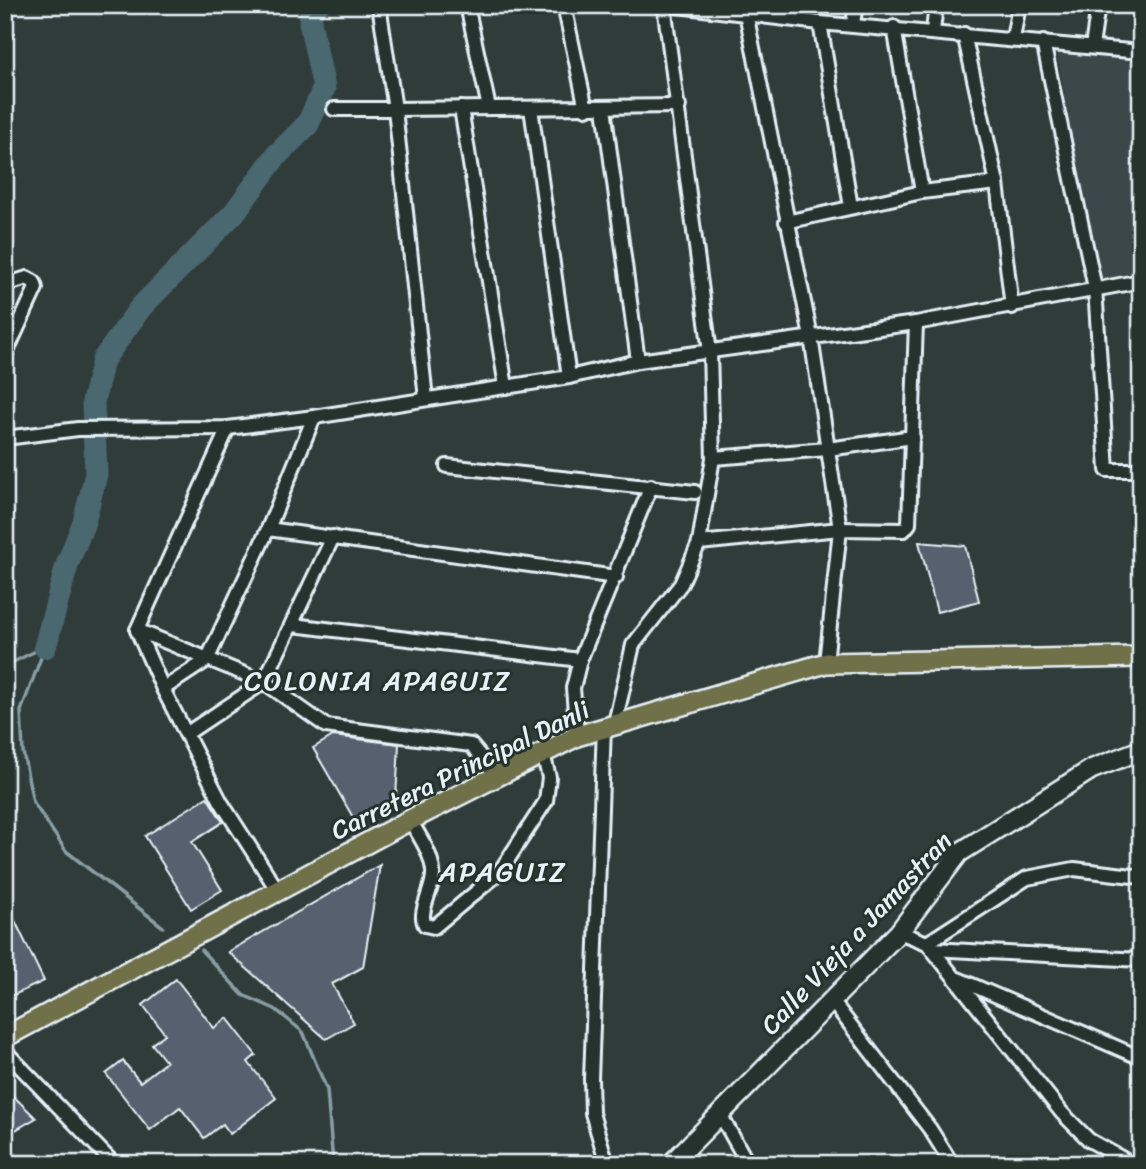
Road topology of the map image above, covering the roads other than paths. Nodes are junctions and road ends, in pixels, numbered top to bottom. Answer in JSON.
{"nodes":[{"id":1,"x":379,"y":5,"type":"edge"},
{"id":2,"x":467,"y":5,"type":"edge"},
{"id":3,"x":564,"y":5,"type":"edge"},
{"id":4,"x":666,"y":5,"type":"edge"},
{"id":5,"x":856,"y":5,"type":"edge"},
{"id":6,"x":936,"y":5,"type":"edge"},
{"id":7,"x":1019,"y":5,"type":"edge"},
{"id":8,"x":1098,"y":5,"type":"edge"},
{"id":9,"x":702,"y":7,"type":"edge"},
{"id":10,"x":775,"y":10,"type":"edge"},
{"id":11,"x":746,"y":13,"type":"junction"},
{"id":12,"x":820,"y":23,"type":"junction"},
{"id":13,"x":853,"y":23,"type":"junction"},
{"id":14,"x":894,"y":27,"type":"junction"},
{"id":15,"x":933,"y":31,"type":"junction"},
{"id":16,"x":964,"y":34,"type":"junction"},
{"id":17,"x":1013,"y":39,"type":"junction"},
{"id":18,"x":1043,"y":42,"type":"junction"},
{"id":19,"x":1092,"y":47,"type":"junction"},
{"id":20,"x":1141,"y":52,"type":"edge"},
{"id":21,"x":679,"y":106,"type":"junction"},
{"id":22,"x":334,"y":108,"type":"dead end"},
{"id":23,"x":461,"y":108,"type":"junction"},
{"id":24,"x":489,"y":108,"type":"junction"},
{"id":25,"x":531,"y":108,"type":"junction"},
{"id":26,"x":604,"y":108,"type":"junction"},
{"id":27,"x":395,"y":109,"type":"junction"},
{"id":28,"x":586,"y":109,"type":"junction"},
{"id":29,"x":997,"y":183,"type":"junction"},
{"id":30,"x":922,"y":192,"type":"junction"},
{"id":31,"x":851,"y":207,"type":"junction"},
{"id":32,"x":786,"y":222,"type":"junction"},
{"id":33,"x":1141,"y":281,"type":"edge"},
{"id":34,"x":5,"y":285,"type":"edge"},
{"id":35,"x":1096,"y":288,"type":"junction"},
{"id":36,"x":1012,"y":307,"type":"junction"},
{"id":37,"x":916,"y":323,"type":"junction"},
{"id":38,"x":811,"y":337,"type":"junction"},
{"id":39,"x":710,"y":352,"type":"junction"},
{"id":40,"x":5,"y":355,"type":"edge"},
{"id":41,"x":638,"y":361,"type":"junction"},
{"id":42,"x":569,"y":377,"type":"junction"},
{"id":43,"x":506,"y":387,"type":"junction"},
{"id":44,"x":426,"y":400,"type":"junction"},
{"id":45,"x":314,"y":417,"type":"junction"},
{"id":46,"x":228,"y":428,"type":"junction"},
{"id":47,"x":913,"y":437,"type":"junction"},
{"id":48,"x":5,"y":438,"type":"edge"},
{"id":49,"x":828,"y":449,"type":"junction"},
{"id":50,"x":713,"y":458,"type":"junction"},
{"id":51,"x":447,"y":467,"type":"dead end"},
{"id":52,"x":1141,"y":470,"type":"edge"},
{"id":53,"x":651,"y":486,"type":"junction"},
{"id":54,"x":695,"y":492,"type":"dead end"},
{"id":55,"x":268,"y":528,"type":"junction"},
{"id":56,"x":840,"y":529,"type":"junction"},
{"id":57,"x":333,"y":537,"type":"junction"},
{"id":58,"x":699,"y":544,"type":"junction"},
{"id":59,"x":616,"y":577,"type":"junction"},
{"id":60,"x":293,"y":625,"type":"junction"},
{"id":61,"x":137,"y":630,"type":"junction"},
{"id":62,"x":1141,"y":657,"type":"edge"},
{"id":63,"x":207,"y":660,"type":"junction"},
{"id":64,"x":580,"y":660,"type":"junction"},
{"id":65,"x":826,"y":663,"type":"junction"},
{"id":66,"x":264,"y":682,"type":"junction"},
{"id":67,"x":163,"y":689,"type":"junction"},
{"id":68,"x":610,"y":725,"type":"junction"},
{"id":69,"x":186,"y":734,"type":"junction"},
{"id":70,"x":577,"y":736,"type":"junction"},
{"id":71,"x":1141,"y":751,"type":"edge"},
{"id":72,"x":543,"y":754,"type":"junction"},
{"id":73,"x":497,"y":776,"type":"junction"},
{"id":74,"x":410,"y":820,"type":"junction"},
{"id":75,"x":1141,"y":877,"type":"edge"},
{"id":76,"x":278,"y":891,"type":"junction"},
{"id":77,"x":428,"y":901,"type":"junction"},
{"id":78,"x":449,"y":915,"type":"junction"},
{"id":79,"x":899,"y":932,"type":"junction"},
{"id":80,"x":930,"y":946,"type":"junction"},
{"id":81,"x":1141,"y":960,"type":"edge"},
{"id":82,"x":955,"y":977,"type":"junction"},
{"id":83,"x":832,"y":1000,"type":"junction"},
{"id":84,"x":5,"y":1037,"type":"edge"},
{"id":85,"x":5,"y":1051,"type":"edge"},
{"id":86,"x":1141,"y":1058,"type":"edge"},
{"id":87,"x":720,"y":1114,"type":"junction"},
{"id":88,"x":114,"y":1164,"type":"edge"},
{"id":89,"x":607,"y":1164,"type":"edge"},
{"id":90,"x":671,"y":1164,"type":"edge"},
{"id":91,"x":748,"y":1164,"type":"edge"},
{"id":92,"x":951,"y":1164,"type":"edge"},
{"id":93,"x":1132,"y":1164,"type":"edge"}],
"edges":[{"from":1,"to":27,"type":"street"},
{"from":2,"to":24,"type":"street"},
{"from":3,"to":28,"type":"street"},
{"from":4,"to":9,"type":"street"},
{"from":4,"to":21,"type":"street"},
{"from":5,"to":13,"type":"street"},
{"from":6,"to":15,"type":"street"},
{"from":7,"to":17,"type":"street"},
{"from":8,"to":19,"type":"street"},
{"from":9,"to":11,"type":"street"},
{"from":10,"to":11,"type":"street"},
{"from":10,"to":12,"type":"street"},
{"from":11,"to":32,"type":"street"},
{"from":12,"to":13,"type":"street"},
{"from":12,"to":31,"type":"street"},
{"from":13,"to":14,"type":"street"},
{"from":14,"to":15,"type":"street"},
{"from":14,"to":30,"type":"street"},
{"from":15,"to":16,"type":"street"},
{"from":16,"to":17,"type":"street"},
{"from":16,"to":29,"type":"street"},
{"from":17,"to":18,"type":"street"},
{"from":18,"to":19,"type":"street"},
{"from":18,"to":35,"type":"street"},
{"from":19,"to":20,"type":"street"},
{"from":21,"to":26,"type":"street"},
{"from":21,"to":39,"type":"street"},
{"from":22,"to":27,"type":"street"},
{"from":23,"to":24,"type":"street"},
{"from":23,"to":27,"type":"street"},
{"from":23,"to":43,"type":"street"},
{"from":24,"to":25,"type":"street"},
{"from":25,"to":28,"type":"street"},
{"from":25,"to":42,"type":"street"},
{"from":26,"to":28,"type":"street"},
{"from":26,"to":41,"type":"street"},
{"from":27,"to":44,"type":"street"},
{"from":29,"to":30,"type":"street"},
{"from":29,"to":36,"type":"street"},
{"from":30,"to":31,"type":"street"},
{"from":31,"to":32,"type":"street"},
{"from":32,"to":38,"type":"street"},
{"from":33,"to":35,"type":"street"},
{"from":34,"to":40,"type":"street"},
{"from":35,"to":36,"type":"street"},
{"from":35,"to":52,"type":"street"},
{"from":36,"to":37,"type":"street"},
{"from":37,"to":38,"type":"street"},
{"from":37,"to":47,"type":"street"},
{"from":38,"to":39,"type":"street"},
{"from":38,"to":49,"type":"street"},
{"from":39,"to":41,"type":"street"},
{"from":39,"to":50,"type":"street"},
{"from":41,"to":42,"type":"street"},
{"from":42,"to":43,"type":"street"},
{"from":43,"to":44,"type":"street"},
{"from":44,"to":45,"type":"street"},
{"from":45,"to":46,"type":"street"},
{"from":45,"to":55,"type":"street"},
{"from":46,"to":48,"type":"street"},
{"from":46,"to":61,"type":"street"},
{"from":47,"to":49,"type":"street"},
{"from":47,"to":56,"type":"street"},
{"from":49,"to":50,"type":"street"},
{"from":49,"to":56,"type":"street"},
{"from":50,"to":58,"type":"street"},
{"from":51,"to":53,"type":"street"},
{"from":53,"to":54,"type":"street"},
{"from":53,"to":59,"type":"street"},
{"from":55,"to":57,"type":"street"},
{"from":55,"to":63,"type":"street"},
{"from":56,"to":58,"type":"street"},
{"from":56,"to":65,"type":"street"},
{"from":57,"to":59,"type":"street"},
{"from":57,"to":60,"type":"street"},
{"from":58,"to":68,"type":"street"},
{"from":59,"to":64,"type":"street"},
{"from":60,"to":64,"type":"street"},
{"from":60,"to":66,"type":"street"},
{"from":61,"to":63,"type":"street"},
{"from":61,"to":67,"type":"street"},
{"from":62,"to":65,"type":"main road","name":"Carretera Principal Danli"},
{"from":63,"to":66,"type":"street"},
{"from":63,"to":67,"type":"street"},
{"from":64,"to":70,"type":"street"},
{"from":65,"to":68,"type":"main road","name":"Carretera Principal Danli"},
{"from":66,"to":69,"type":"street"},
{"from":66,"to":73,"type":"street"},
{"from":67,"to":69,"type":"street"},
{"from":68,"to":70,"type":"main road","name":"Carretera Principal Danli"},
{"from":68,"to":89,"type":"street"},
{"from":69,"to":76,"type":"street"},
{"from":70,"to":72,"type":"main road","name":"Carretera Principal Danli"},
{"from":71,"to":79,"type":"street","name":"Calle Vieja a Jamastran"},
{"from":72,"to":73,"type":"main road","name":"Carretera Principal Danli"},
{"from":72,"to":78,"type":"street"},
{"from":73,"to":74,"type":"main road","name":"Carretera Principal Danli"},
{"from":74,"to":76,"type":"main road","name":"Carretera Principal Danli"},
{"from":74,"to":77,"type":"street"},
{"from":75,"to":80,"type":"street"},
{"from":76,"to":84,"type":"main road","name":"Carretera Principal Danli"},
{"from":77,"to":78,"type":"street"},
{"from":77,"to":78,"type":"street"},
{"from":79,"to":80,"type":"street"},
{"from":79,"to":83,"type":"street","name":"Calle Vieja a Jamastran"},
{"from":80,"to":81,"type":"street"},
{"from":80,"to":82,"type":"street"},
{"from":82,"to":86,"type":"street"},
{"from":82,"to":93,"type":"street"},
{"from":83,"to":87,"type":"street","name":"Calle Vieja a Jamastran"},
{"from":83,"to":92,"type":"street"},
{"from":85,"to":88,"type":"street"},
{"from":87,"to":90,"type":"street","name":"Calle Vieja a Jamastran"},
{"from":87,"to":91,"type":"street"}]}
